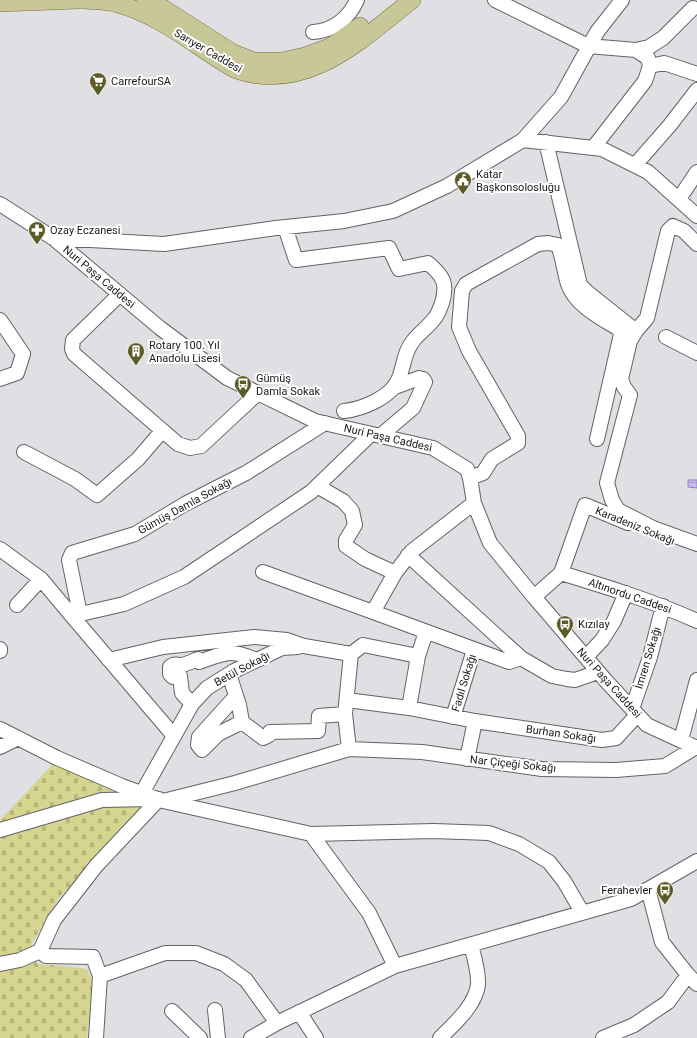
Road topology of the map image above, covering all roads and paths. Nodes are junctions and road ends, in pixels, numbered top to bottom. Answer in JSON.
{"nodes":[{"id":1,"x":78,"y":0,"type":"edge"},
{"id":2,"x":84,"y":0,"type":"edge"},
{"id":3,"x":145,"y":0,"type":"edge"},
{"id":4,"x":357,"y":0,"type":"edge"},
{"id":5,"x":393,"y":0,"type":"edge"},
{"id":6,"x":412,"y":0,"type":"edge"},
{"id":7,"x":495,"y":0,"type":"edge"},
{"id":8,"x":622,"y":0,"type":"edge"},
{"id":9,"x":0,"y":3,"type":"edge"},
{"id":10,"x":693,"y":8,"type":"dead end"},
{"id":11,"x":312,"y":32,"type":"dead end"},
{"id":12,"x":588,"y":46,"type":"junction"},
{"id":13,"x":636,"y":50,"type":"junction"},
{"id":14,"x":650,"y":66,"type":"junction"},
{"id":15,"x":697,"y":74,"type":"edge"},
{"id":16,"x":697,"y":90,"type":"edge"},
{"id":17,"x":523,"y":140,"type":"junction"},
{"id":18,"x":546,"y":142,"type":"junction"},
{"id":19,"x":593,"y":148,"type":"junction"},
{"id":20,"x":635,"y":165,"type":"junction"},
{"id":21,"x":697,"y":172,"type":"edge"},
{"id":22,"x":679,"y":200,"type":"junction"},
{"id":23,"x":1,"y":207,"type":"edge"},
{"id":24,"x":697,"y":216,"type":"edge"},
{"id":25,"x":285,"y":227,"type":"junction"},
{"id":26,"x":53,"y":238,"type":"junction"},
{"id":27,"x":697,"y":244,"type":"edge"},
{"id":28,"x":120,"y":294,"type":"junction"},
{"id":29,"x":0,"y":320,"type":"edge"},
{"id":30,"x":636,"y":331,"type":"junction"},
{"id":31,"x":666,"y":337,"type":"dead end"},
{"id":32,"x":697,"y":353,"type":"edge"},
{"id":33,"x":0,"y":379,"type":"edge"},
{"id":34,"x":395,"y":387,"type":"junction"},
{"id":35,"x":258,"y":393,"type":"junction"},
{"id":36,"x":344,"y":411,"type":"dead end"},
{"id":37,"x":325,"y":423,"type":"junction"},
{"id":38,"x":162,"y":432,"type":"junction"},
{"id":39,"x":375,"y":435,"type":"junction"},
{"id":40,"x":597,"y":439,"type":"dead end"},
{"id":41,"x":24,"y":452,"type":"dead end"},
{"id":42,"x":470,"y":478,"type":"junction"},
{"id":43,"x":317,"y":486,"type":"junction"},
{"id":44,"x":474,"y":503,"type":"junction"},
{"id":45,"x":697,"y":544,"type":"edge"},
{"id":46,"x":0,"y":549,"type":"edge"},
{"id":47,"x":697,"y":551,"type":"edge"},
{"id":48,"x":408,"y":555,"type":"junction"},
{"id":49,"x":263,"y":572,"type":"dead end"},
{"id":50,"x":561,"y":573,"type":"junction"},
{"id":51,"x":395,"y":574,"type":"junction"},
{"id":52,"x":41,"y":579,"type":"junction"},
{"id":53,"x":626,"y":593,"type":"junction"},
{"id":54,"x":534,"y":597,"type":"junction"},
{"id":55,"x":17,"y":605,"type":"dead end"},
{"id":56,"x":663,"y":606,"type":"junction"},
{"id":57,"x":373,"y":612,"type":"junction"},
{"id":58,"x":76,"y":615,"type":"junction"},
{"id":59,"x":697,"y":620,"type":"edge"},
{"id":60,"x":426,"y":632,"type":"junction"},
{"id":61,"x":304,"y":646,"type":"junction"},
{"id":62,"x":474,"y":650,"type":"junction"},
{"id":63,"x":351,"y":654,"type":"junction"},
{"id":64,"x":418,"y":656,"type":"junction"},
{"id":65,"x":586,"y":657,"type":"junction"},
{"id":66,"x":521,"y":658,"type":"junction"},
{"id":67,"x":109,"y":660,"type":"junction"},
{"id":68,"x":256,"y":660,"type":"junction"},
{"id":69,"x":598,"y":672,"type":"junction"},
{"id":70,"x":229,"y":674,"type":"junction"},
{"id":71,"x":697,"y":680,"type":"edge"},
{"id":72,"x":236,"y":696,"type":"junction"},
{"id":73,"x":347,"y":700,"type":"junction"},
{"id":74,"x":192,"y":704,"type":"junction"},
{"id":75,"x":409,"y":708,"type":"junction"},
{"id":76,"x":635,"y":712,"type":"junction"},
{"id":77,"x":346,"y":714,"type":"junction"},
{"id":78,"x":453,"y":717,"type":"junction"},
{"id":79,"x":475,"y":721,"type":"junction"},
{"id":80,"x":242,"y":722,"type":"junction"},
{"id":81,"x":0,"y":729,"type":"edge"},
{"id":82,"x":174,"y":736,"type":"junction"},
{"id":83,"x":18,"y":738,"type":"junction"},
{"id":84,"x":681,"y":740,"type":"junction"},
{"id":85,"x":0,"y":747,"type":"edge"},
{"id":86,"x":697,"y":748,"type":"edge"},
{"id":87,"x":349,"y":749,"type":"junction"},
{"id":88,"x":467,"y":759,"type":"junction"},
{"id":89,"x":142,"y":793,"type":"junction"},
{"id":90,"x":161,"y":800,"type":"junction"},
{"id":91,"x":0,"y":830,"type":"edge"},
{"id":92,"x":311,"y":834,"type":"junction"},
{"id":93,"x":697,"y":862,"type":"edge"},
{"id":94,"x":648,"y":889,"type":"junction"},
{"id":95,"x":582,"y":912,"type":"junction"},
{"id":96,"x":471,"y":945,"type":"junction"},
{"id":97,"x":40,"y":952,"type":"junction"},
{"id":98,"x":0,"y":964,"type":"edge"},
{"id":99,"x":395,"y":966,"type":"junction"},
{"id":100,"x":100,"y":976,"type":"junction"},
{"id":101,"x":693,"y":980,"type":"edge"},
{"id":102,"x":215,"y":1010,"type":"dead end"},
{"id":103,"x":172,"y":1011,"type":"dead end"},
{"id":104,"x":299,"y":1012,"type":"junction"},
{"id":105,"x":277,"y":1023,"type":"junction"},
{"id":106,"x":96,"y":1038,"type":"edge"},
{"id":107,"x":200,"y":1038,"type":"edge"},
{"id":108,"x":218,"y":1038,"type":"edge"},
{"id":109,"x":251,"y":1038,"type":"edge"},
{"id":110,"x":316,"y":1038,"type":"edge"},
{"id":111,"x":440,"y":1038,"type":"edge"},
{"id":112,"x":603,"y":1038,"type":"edge"}],
"edges":[{"from":1,"to":9,"type":"main road"},
{"from":2,"to":6,"type":"main road","name":"Sarıyer Caddesi"},
{"from":3,"to":5,"type":"main road","name":"Sarıyer Caddesi"},
{"from":4,"to":11,"type":"street"},
{"from":7,"to":12,"type":"street"},
{"from":8,"to":12,"type":"street"},
{"from":10,"to":13,"type":"street"},
{"from":12,"to":13,"type":"street"},
{"from":12,"to":17,"type":"street"},
{"from":13,"to":14,"type":"street"},
{"from":14,"to":15,"type":"street"},
{"from":14,"to":19,"type":"street"},
{"from":16,"to":20,"type":"street"},
{"from":17,"to":18,"type":"street"},
{"from":17,"to":25,"type":"street"},
{"from":18,"to":19,"type":"street"},
{"from":18,"to":30,"type":"street"},
{"from":19,"to":20,"type":"street"},
{"from":20,"to":22,"type":"street"},
{"from":21,"to":22,"type":"street"},
{"from":22,"to":24,"type":"street"},
{"from":23,"to":26,"type":"street","name":"Nuri Paşa Caddesi"},
{"from":25,"to":26,"type":"street"},
{"from":25,"to":34,"type":"street"},
{"from":26,"to":28,"type":"street","name":"Nuri Paşa Caddesi"},
{"from":27,"to":30,"type":"street"},
{"from":28,"to":35,"type":"street","name":"Nuri Paşa Caddesi"},
{"from":28,"to":38,"type":"street"},
{"from":29,"to":33,"type":"street"},
{"from":30,"to":45,"type":"street"},
{"from":31,"to":32,"type":"street"},
{"from":34,"to":36,"type":"street"},
{"from":34,"to":39,"type":"street"},
{"from":35,"to":37,"type":"street","name":"Nuri Paşa Caddesi"},
{"from":35,"to":38,"type":"street"},
{"from":37,"to":39,"type":"street","name":"Nuri Paşa Caddesi"},
{"from":37,"to":58,"type":"street","name":"Gümüş Damla Sokağı"},
{"from":38,"to":41,"type":"street"},
{"from":39,"to":42,"type":"street","name":"Nuri Paşa Caddesi"},
{"from":39,"to":43,"type":"street"},
{"from":40,"to":42,"type":"street"},
{"from":42,"to":44,"type":"street","name":"Nuri Paşa Caddesi"},
{"from":43,"to":51,"type":"street"},
{"from":43,"to":58,"type":"street"},
{"from":44,"to":48,"type":"street"},
{"from":44,"to":54,"type":"street","name":"Nuri Paşa Caddesi"},
{"from":46,"to":52,"type":"street"},
{"from":47,"to":50,"type":"street","name":"Karadeniz Sokağı"},
{"from":48,"to":51,"type":"street"},
{"from":48,"to":66,"type":"street"},
{"from":49,"to":57,"type":"street"},
{"from":50,"to":53,"type":"street","name":"Altınordu Caddesi"},
{"from":50,"to":54,"type":"street","name":"Karadeniz Sokağı"},
{"from":51,"to":57,"type":"street"},
{"from":52,"to":55,"type":"street"},
{"from":52,"to":58,"type":"street"},
{"from":53,"to":56,"type":"street","name":"Altınordu Caddesi"},
{"from":53,"to":65,"type":"street"},
{"from":54,"to":65,"type":"street","name":"Nuri Paşa Caddesi"},
{"from":56,"to":59,"type":"street","name":"Altınordu Caddesi"},
{"from":56,"to":76,"type":"street","name":"İmren Sokağı"},
{"from":57,"to":60,"type":"street"},
{"from":58,"to":67,"type":"street","name":"Gümüş Damla Sokağı"},
{"from":60,"to":62,"type":"street"},
{"from":60,"to":64,"type":"street"},
{"from":61,"to":63,"type":"street"},
{"from":61,"to":67,"type":"street"},
{"from":61,"to":68,"type":"street","name":"Betül Sokağı"},
{"from":62,"to":66,"type":"street"},
{"from":62,"to":78,"type":"street","name":"Fadıl Sokağı"},
{"from":63,"to":64,"type":"street"},
{"from":63,"to":73,"type":"street"},
{"from":64,"to":75,"type":"street"},
{"from":65,"to":69,"type":"street","name":"Nuri Paşa Caddesi"},
{"from":66,"to":69,"type":"street"},
{"from":67,"to":82,"type":"street","name":"Gümüş Damla Sokağı"},
{"from":68,"to":70,"type":"street","name":"Betül Sokağı"},
{"from":68,"to":74,"type":"street"},
{"from":69,"to":76,"type":"street","name":"Nuri Paşa Caddesi"},
{"from":70,"to":72,"type":"street"},
{"from":70,"to":74,"type":"street","name":"Betül Sokağı"},
{"from":71,"to":84,"type":"street"},
{"from":72,"to":80,"type":"street"},
{"from":72,"to":80,"type":"street"},
{"from":73,"to":75,"type":"street","name":"Burhan Sokağı"},
{"from":73,"to":77,"type":"street"},
{"from":74,"to":82,"type":"street","name":"Betül Sokağı"},
{"from":75,"to":78,"type":"street","name":"Burhan Sokağı"},
{"from":76,"to":79,"type":"street","name":"Burhan Sokağı"},
{"from":76,"to":84,"type":"street","name":"Nuri Paşa Caddesi"},
{"from":77,"to":80,"type":"street"},
{"from":77,"to":87,"type":"street"},
{"from":78,"to":79,"type":"street","name":"Burhan Sokağı"},
{"from":79,"to":88,"type":"street"},
{"from":81,"to":83,"type":"street"},
{"from":82,"to":89,"type":"street","name":"Betül Sokağı"},
{"from":83,"to":85,"type":"street"},
{"from":83,"to":89,"type":"street"},
{"from":84,"to":86,"type":"street","name":"Nuri Paşa Caddesi"},
{"from":86,"to":88,"type":"street","name":"Nar Çiçeği Sokağı"},
{"from":87,"to":88,"type":"street","name":"Nar Çiçeği Sokağı"},
{"from":87,"to":90,"type":"street","name":"Nar Çiçeği Sokağı"},
{"from":89,"to":90,"type":"street"},
{"from":90,"to":91,"type":"street"},
{"from":90,"to":92,"type":"street"},
{"from":90,"to":97,"type":"street"},
{"from":92,"to":95,"type":"street"},
{"from":92,"to":99,"type":"street"},
{"from":93,"to":94,"type":"street"},
{"from":94,"to":95,"type":"street"},
{"from":94,"to":101,"type":"street"},
{"from":95,"to":96,"type":"street"},
{"from":96,"to":99,"type":"street"},
{"from":96,"to":111,"type":"street"},
{"from":97,"to":98,"type":"street"},
{"from":97,"to":100,"type":"street"},
{"from":99,"to":104,"type":"street"},
{"from":100,"to":105,"type":"street"},
{"from":100,"to":106,"type":"street"},
{"from":101,"to":112,"type":"street"},
{"from":102,"to":108,"type":"street"},
{"from":103,"to":107,"type":"street"},
{"from":104,"to":105,"type":"street"},
{"from":104,"to":110,"type":"street"},
{"from":105,"to":109,"type":"street"}]}
